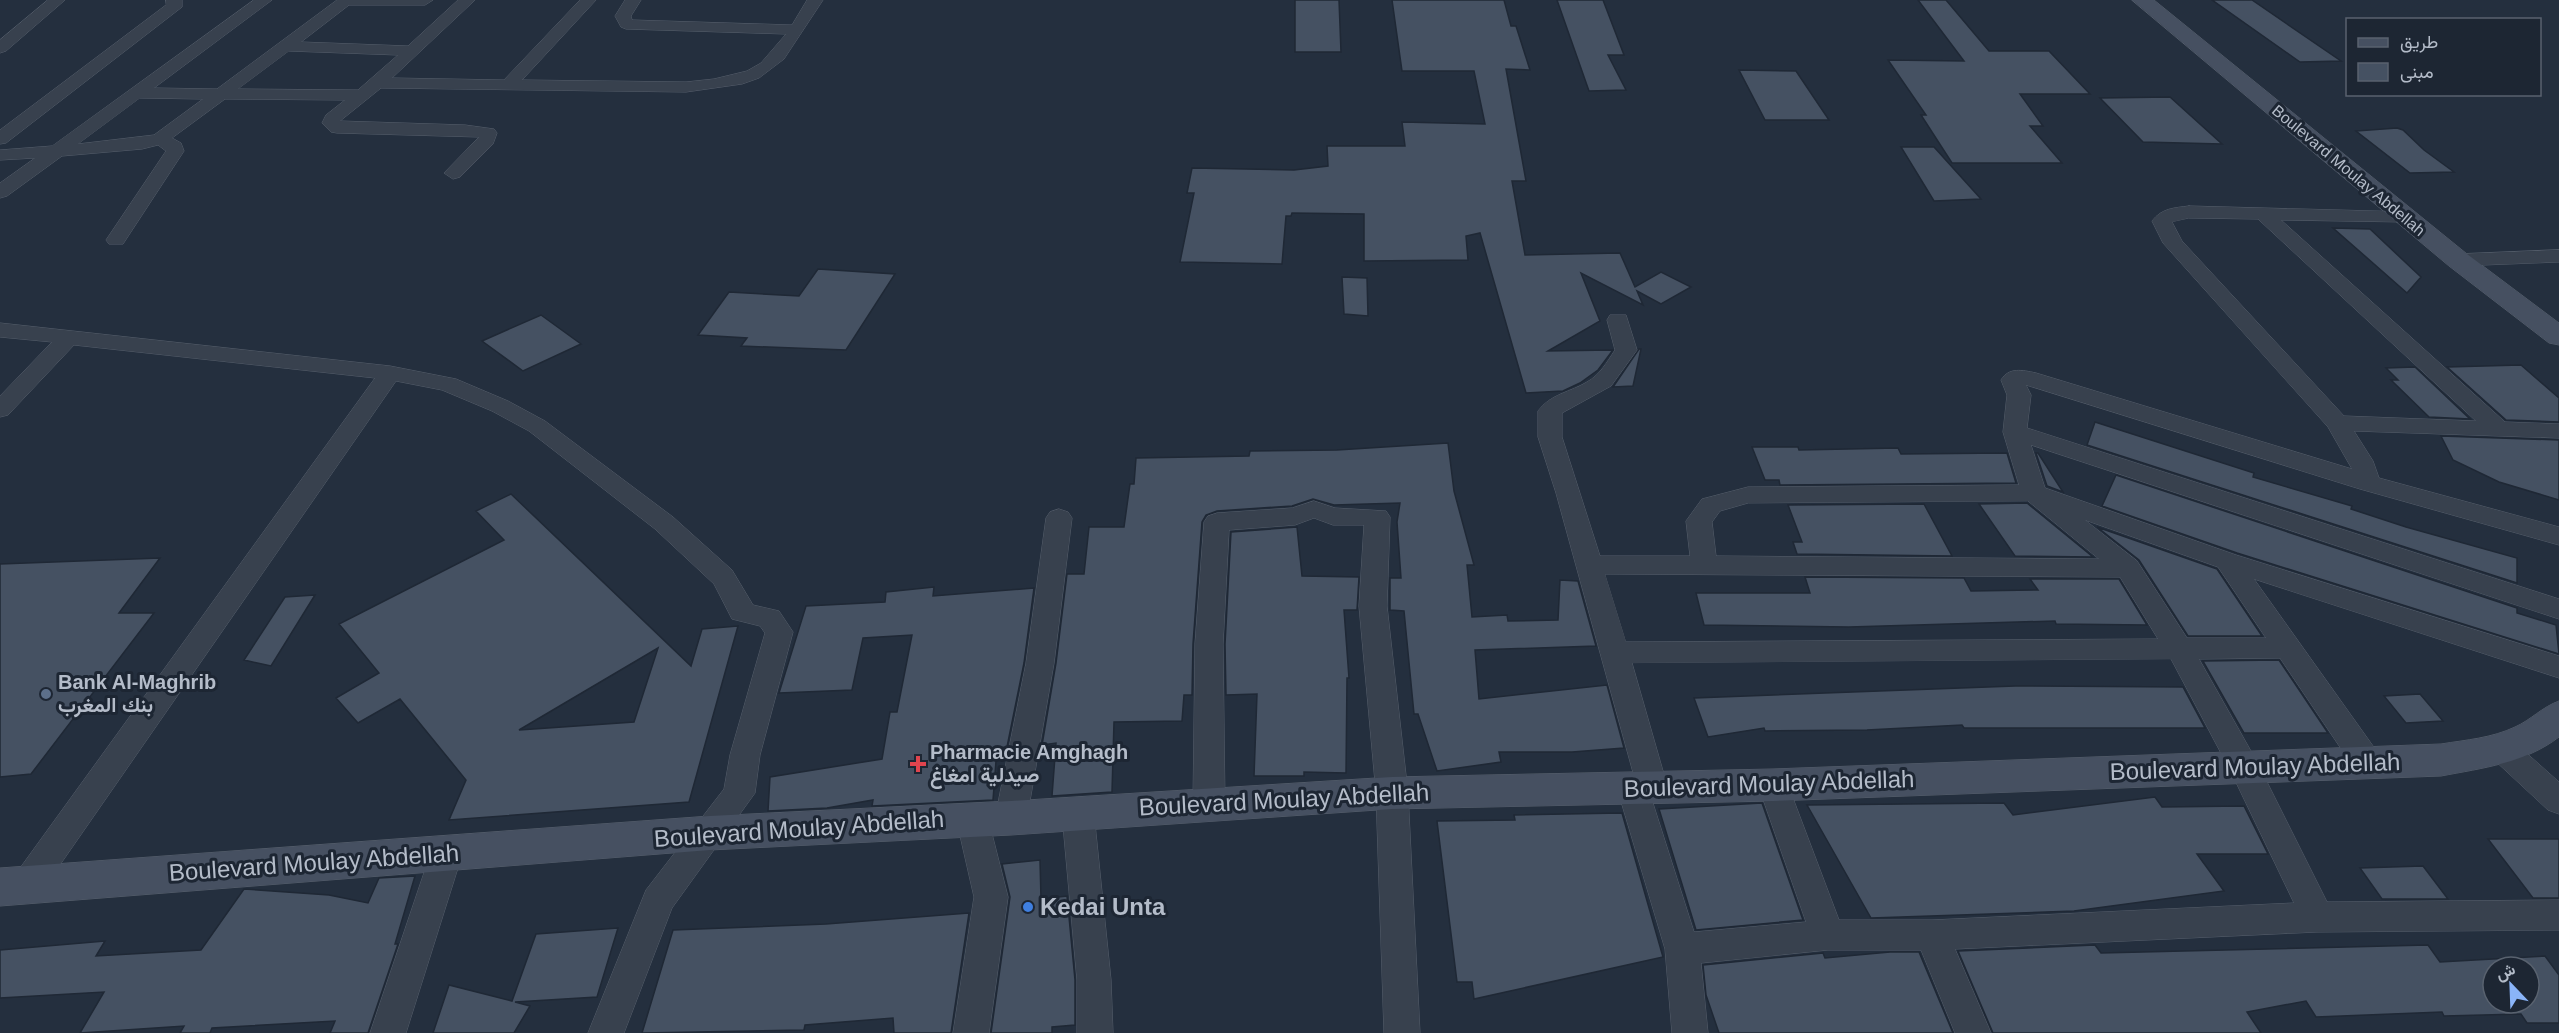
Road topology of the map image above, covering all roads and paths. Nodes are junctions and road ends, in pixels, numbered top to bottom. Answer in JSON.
{"nodes":[{"id":1,"x":57,"y":0,"type":"edge"},
{"id":2,"x":174,"y":0,"type":"edge"},
{"id":3,"x":264,"y":0,"type":"edge"},
{"id":4,"x":425,"y":0,"type":"edge"},
{"id":5,"x":467,"y":0,"type":"edge"},
{"id":6,"x":588,"y":0,"type":"edge"},
{"id":7,"x":633,"y":0,"type":"edge"},
{"id":8,"x":814,"y":0,"type":"edge"},
{"id":9,"x":2142,"y":0,"type":"edge"},
{"id":10,"x":346,"y":1,"type":"edge"},
{"id":11,"x":797,"y":30,"type":"junction"},
{"id":12,"x":286,"y":46,"type":"junction"},
{"id":13,"x":0,"y":48,"type":"edge"},
{"id":14,"x":409,"y":51,"type":"junction"},
{"id":15,"x":377,"y":83,"type":"junction"},
{"id":16,"x":509,"y":84,"type":"junction"},
{"id":17,"x":137,"y":93,"type":"junction"},
{"id":18,"x":222,"y":94,"type":"junction"},
{"id":19,"x":362,"y":95,"type":"junction"},
{"id":20,"x":160,"y":139,"type":"junction"},
{"id":21,"x":0,"y":140,"type":"edge"},
{"id":22,"x":58,"y":150,"type":"junction"},
{"id":23,"x":0,"y":155,"type":"edge"},
{"id":24,"x":453,"y":173,"type":"dead end"},
{"id":25,"x":0,"y":192,"type":"edge"},
{"id":26,"x":2263,"y":213,"type":"junction"},
{"id":27,"x":2405,"y":216,"type":"junction"},
{"id":28,"x":116,"y":240,"type":"dead end"},
{"id":29,"x":2559,"y":256,"type":"edge"},
{"id":30,"x":2458,"y":260,"type":"junction"},
{"id":31,"x":1618,"y":320,"type":"dead end"},
{"id":32,"x":0,"y":330,"type":"edge"},
{"id":33,"x":2557,"y":332,"type":"edge"},
{"id":34,"x":69,"y":337,"type":"junction"},
{"id":35,"x":390,"y":374,"type":"junction"},
{"id":36,"x":0,"y":410,"type":"edge"},
{"id":37,"x":2337,"y":423,"type":"junction"},
{"id":38,"x":2498,"y":428,"type":"junction"},
{"id":39,"x":2559,"y":431,"type":"edge"},
{"id":40,"x":2015,"y":432,"type":"junction"},
{"id":41,"x":2369,"y":483,"type":"junction"},
{"id":42,"x":2034,"y":493,"type":"junction"},
{"id":43,"x":1059,"y":518,"type":"dead end"},
{"id":44,"x":2559,"y":536,"type":"edge"},
{"id":45,"x":2227,"y":561,"type":"junction"},
{"id":46,"x":1589,"y":565,"type":"junction"},
{"id":47,"x":1704,"y":565,"type":"junction"},
{"id":48,"x":2128,"y":568,"type":"junction"},
{"id":49,"x":2559,"y":609,"type":"edge"},
{"id":50,"x":2178,"y":647,"type":"junction"},
{"id":51,"x":2289,"y":648,"type":"junction"},
{"id":52,"x":1614,"y":653,"type":"junction"},
{"id":53,"x":2559,"y":667,"type":"edge"},
{"id":54,"x":2559,"y":716,"type":"edge"},
{"id":55,"x":2502,"y":749,"type":"junction"},
{"id":56,"x":2367,"y":762,"type":"junction"},
{"id":57,"x":2245,"y":769,"type":"junction"},
{"id":58,"x":1773,"y":785,"type":"junction"},
{"id":59,"x":1642,"y":787,"type":"junction"},
{"id":60,"x":1392,"y":793,"type":"junction"},
{"id":61,"x":2559,"y":801,"type":"edge"},
{"id":62,"x":1209,"y":804,"type":"junction"},
{"id":63,"x":1078,"y":814,"type":"junction"},
{"id":64,"x":972,"y":818,"type":"junction"},
{"id":65,"x":1011,"y":818,"type":"junction"},
{"id":66,"x":710,"y":833,"type":"junction"},
{"id":67,"x":447,"y":852,"type":"junction"},
{"id":68,"x":13,"y":886,"type":"edge"},
{"id":69,"x":2559,"y":915,"type":"edge"},
{"id":70,"x":2317,"y":917,"type":"junction"},
{"id":71,"x":1828,"y":935,"type":"junction"},
{"id":72,"x":1932,"y":935,"type":"junction"},
{"id":73,"x":1682,"y":949,"type":"junction"},
{"id":74,"x":388,"y":1033,"type":"edge"},
{"id":75,"x":606,"y":1033,"type":"edge"},
{"id":76,"x":971,"y":1033,"type":"edge"},
{"id":77,"x":1095,"y":1033,"type":"edge"},
{"id":78,"x":1402,"y":1033,"type":"edge"},
{"id":79,"x":1690,"y":1033,"type":"edge"},
{"id":80,"x":1973,"y":1033,"type":"edge"}],
"edges":[{"from":1,"to":13,"type":"street"},
{"from":2,"to":21,"type":"street"},
{"from":3,"to":17,"type":"street"},
{"from":4,"to":10,"type":"street"},
{"from":5,"to":14,"type":"street"},
{"from":6,"to":16,"type":"street"},
{"from":7,"to":11,"type":"street"},
{"from":8,"to":11,"type":"street"},
{"from":9,"to":27,"type":"main road","name":"Boulevard Moulay Abdellah"},
{"from":10,"to":12,"type":"street"},
{"from":11,"to":16,"type":"street"},
{"from":12,"to":14,"type":"street"},
{"from":12,"to":18,"type":"street"},
{"from":14,"to":15,"type":"street"},
{"from":15,"to":16,"type":"street"},
{"from":15,"to":19,"type":"street"},
{"from":17,"to":18,"type":"street"},
{"from":17,"to":22,"type":"street"},
{"from":18,"to":19,"type":"street"},
{"from":18,"to":20,"type":"street"},
{"from":19,"to":24,"type":"street"},
{"from":20,"to":22,"type":"street"},
{"from":20,"to":28,"type":"street"},
{"from":22,"to":23,"type":"street"},
{"from":22,"to":25,"type":"street"},
{"from":26,"to":27,"type":"street"},
{"from":26,"to":37,"type":"street"},
{"from":26,"to":38,"type":"street"},
{"from":27,"to":30,"type":"main road","name":"Boulevard Moulay Abdellah"},
{"from":29,"to":30,"type":"street"},
{"from":30,"to":33,"type":"main road","name":"Boulevard Moulay Abdellah"},
{"from":31,"to":46,"type":"street"},
{"from":32,"to":34,"type":"street"},
{"from":34,"to":35,"type":"street"},
{"from":34,"to":36,"type":"street"},
{"from":35,"to":66,"type":"street"},
{"from":35,"to":68,"type":"street"},
{"from":37,"to":38,"type":"street"},
{"from":37,"to":41,"type":"street"},
{"from":38,"to":39,"type":"street"},
{"from":40,"to":41,"type":"street"},
{"from":40,"to":42,"type":"street"},
{"from":40,"to":49,"type":"street"},
{"from":41,"to":44,"type":"street"},
{"from":42,"to":45,"type":"street"},
{"from":42,"to":47,"type":"street"},
{"from":42,"to":48,"type":"street"},
{"from":43,"to":65,"type":"street"},
{"from":45,"to":51,"type":"street"},
{"from":45,"to":53,"type":"street"},
{"from":46,"to":47,"type":"street"},
{"from":46,"to":52,"type":"street"},
{"from":47,"to":48,"type":"street"},
{"from":48,"to":50,"type":"street"},
{"from":50,"to":51,"type":"street"},
{"from":50,"to":52,"type":"street"},
{"from":50,"to":57,"type":"street"},
{"from":51,"to":56,"type":"street"},
{"from":52,"to":59,"type":"street"},
{"from":54,"to":55,"type":"main road","name":"Boulevard Moulay Abdellah"},
{"from":55,"to":56,"type":"main road","name":"Boulevard Moulay Abdellah"},
{"from":55,"to":61,"type":"street"},
{"from":56,"to":57,"type":"main road","name":"Boulevard Moulay Abdellah"},
{"from":57,"to":58,"type":"main road","name":"Boulevard Moulay Abdellah"},
{"from":57,"to":70,"type":"street"},
{"from":58,"to":59,"type":"main road","name":"Boulevard Moulay Abdellah"},
{"from":58,"to":71,"type":"street"},
{"from":59,"to":60,"type":"main road","name":"Boulevard Moulay Abdellah"},
{"from":59,"to":73,"type":"street"},
{"from":60,"to":62,"type":"main road","name":"Boulevard Moulay Abdellah"},
{"from":60,"to":62,"type":"street"},
{"from":60,"to":78,"type":"street"},
{"from":62,"to":63,"type":"main road","name":"Boulevard Moulay Abdellah"},
{"from":63,"to":65,"type":"main road","name":"Boulevard Moulay Abdellah"},
{"from":63,"to":77,"type":"street"},
{"from":64,"to":65,"type":"main road","name":"Boulevard Moulay Abdellah"},
{"from":64,"to":66,"type":"main road","name":"Boulevard Moulay Abdellah"},
{"from":64,"to":76,"type":"street"},
{"from":66,"to":67,"type":"main road","name":"Boulevard Moulay Abdellah"},
{"from":66,"to":75,"type":"street"},
{"from":67,"to":68,"type":"main road","name":"Boulevard Moulay Abdellah"},
{"from":67,"to":74,"type":"street"},
{"from":69,"to":70,"type":"street"},
{"from":70,"to":72,"type":"street"},
{"from":71,"to":72,"type":"street"},
{"from":71,"to":73,"type":"street"},
{"from":72,"to":80,"type":"street"},
{"from":73,"to":79,"type":"street"}]}
